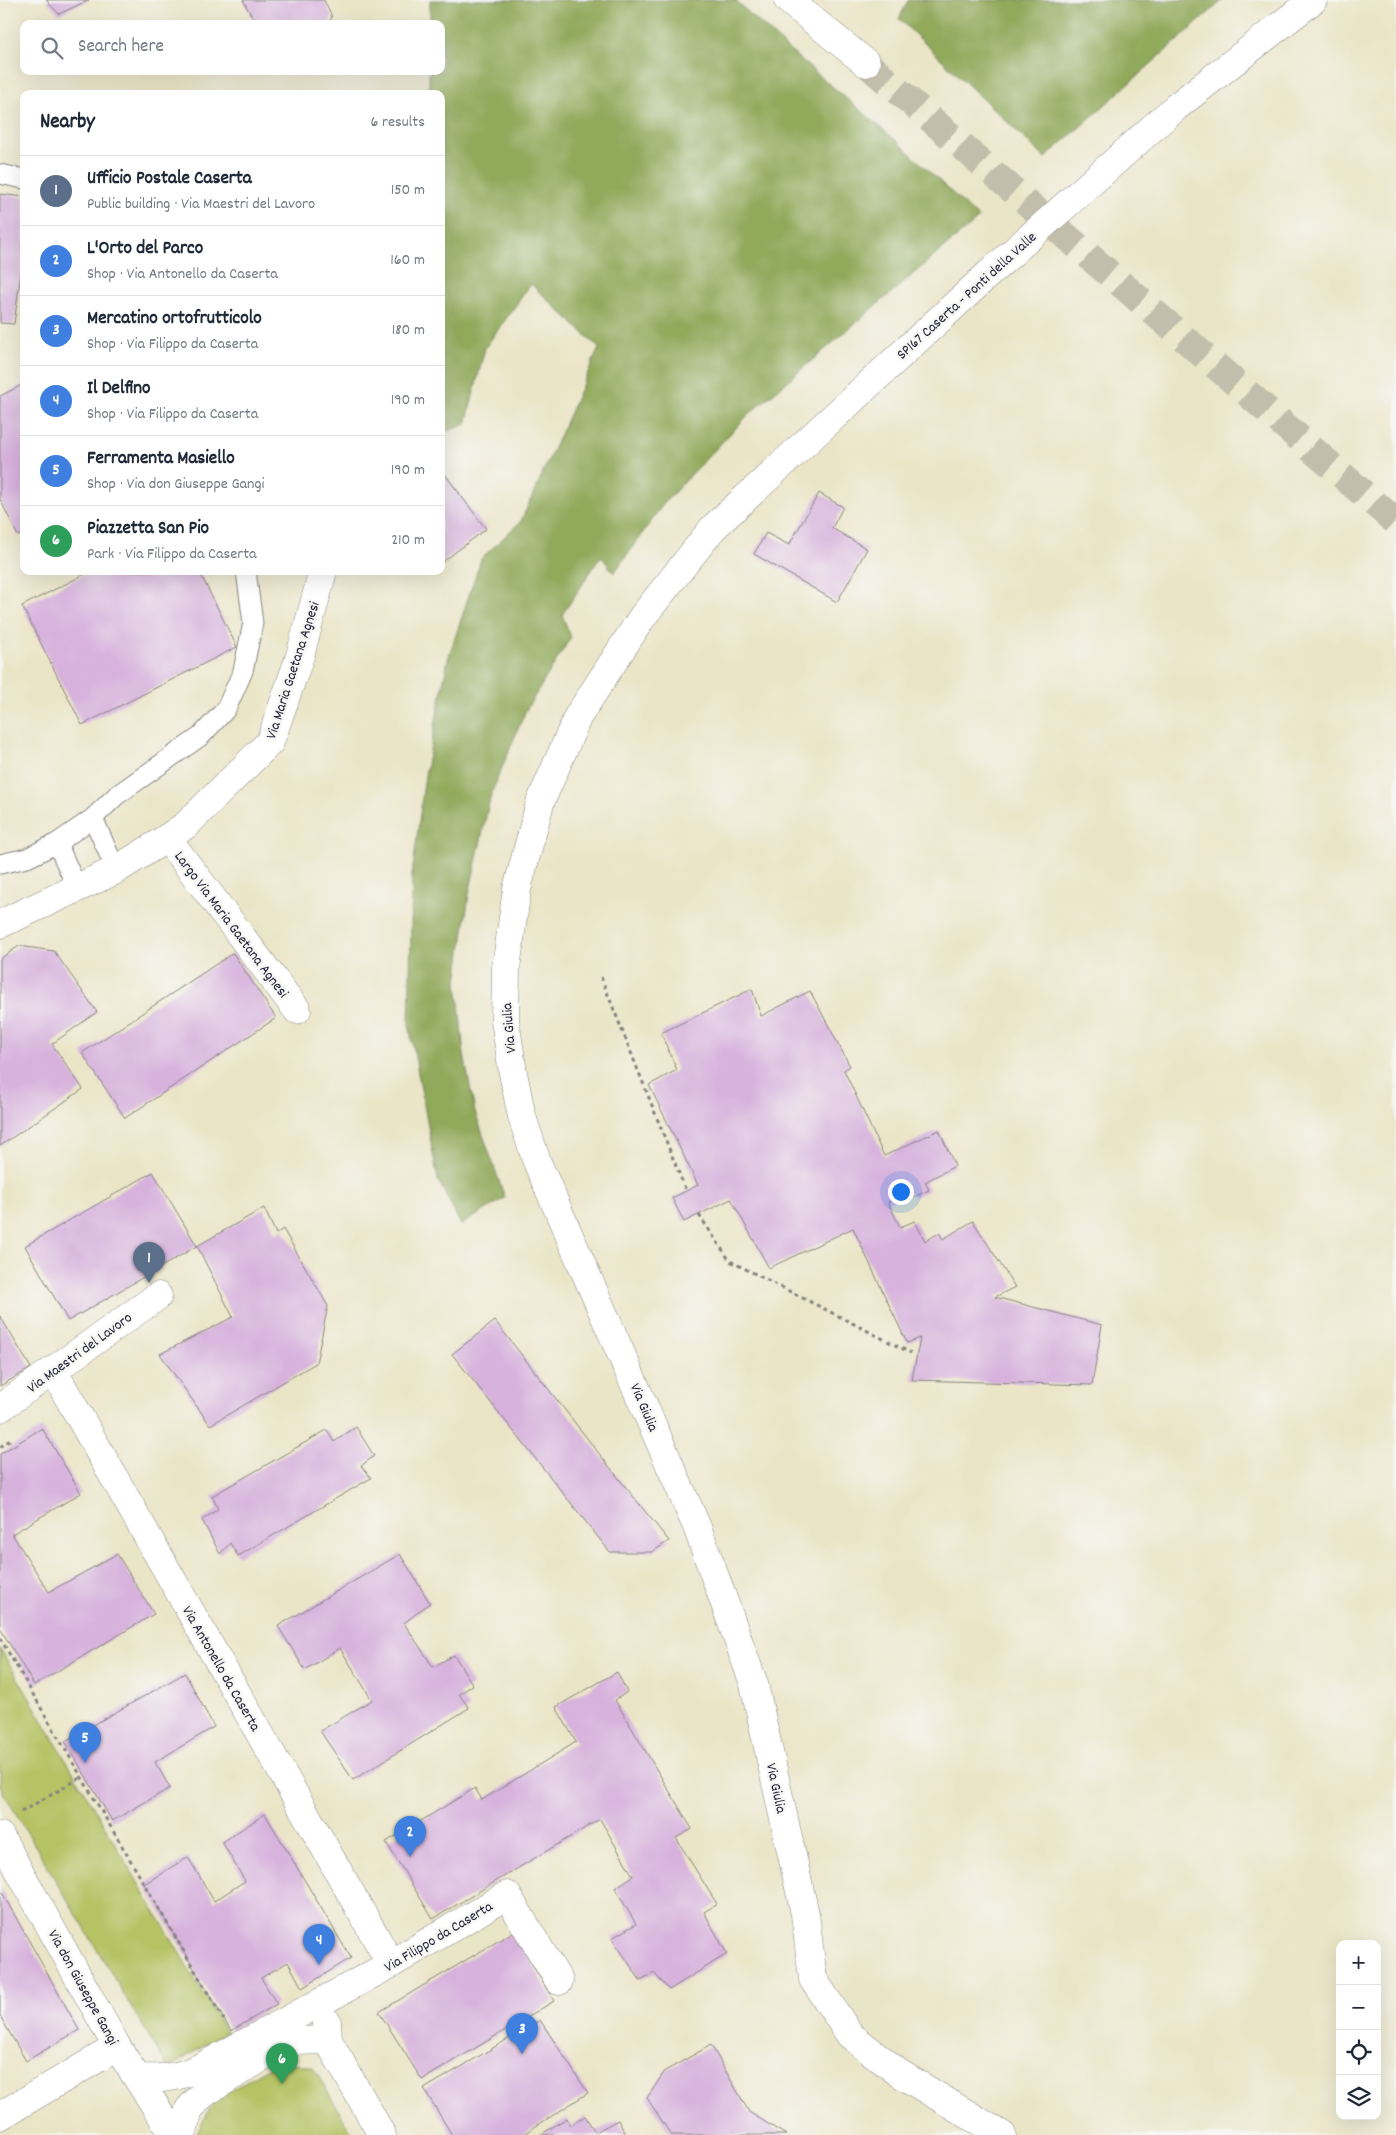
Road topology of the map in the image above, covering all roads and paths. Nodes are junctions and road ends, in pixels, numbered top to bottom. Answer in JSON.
{"nodes":[{"id":1,"x":788,"y":0,"type":"edge"},
{"id":2,"x":1313,"y":0,"type":"edge"},
{"id":3,"x":866,"y":63,"type":"tunnel mouth"},
{"id":4,"x":0,"y":174,"type":"edge"},
{"id":5,"x":20,"y":178,"type":"edge"},
{"id":6,"x":247,"y":575,"type":"edge"},
{"id":7,"x":322,"y":575,"type":"edge"},
{"id":8,"x":643,"y":616,"type":"joint"},
{"id":9,"x":93,"y":818,"type":"junction"},
{"id":10,"x":167,"y":838,"type":"junction"},
{"id":11,"x":58,"y":843,"type":"junction"},
{"id":12,"x":0,"y":864,"type":"edge"},
{"id":13,"x":116,"y":870,"type":"junction"},
{"id":14,"x":76,"y":888,"type":"junction"},
{"id":15,"x":0,"y":924,"type":"edge"},
{"id":16,"x":601,"y":977,"type":"dead end"},
{"id":17,"x":297,"y":1010,"type":"dead end"},
{"id":18,"x":686,"y":1191,"type":"dead end"},
{"id":19,"x":699,"y":1215,"type":"dead end"},
{"id":20,"x":158,"y":1296,"type":"dead end"},
{"id":21,"x":911,"y":1353,"type":"dead end"},
{"id":22,"x":54,"y":1372,"type":"junction"},
{"id":23,"x":0,"y":1408,"type":"edge"},
{"id":24,"x":0,"y":1638,"type":"edge"},
{"id":25,"x":82,"y":1778,"type":"junction"},
{"id":26,"x":8,"y":1825,"type":"edge"},
{"id":27,"x":391,"y":1964,"type":"junction"},
{"id":28,"x":559,"y":1981,"type":"dead end"},
{"id":29,"x":333,"y":1996,"type":"junction"},
{"id":30,"x":328,"y":2040,"type":"junction"},
{"id":31,"x":239,"y":2046,"type":"junction"},
{"id":32,"x":117,"y":2047,"type":"junction"},
{"id":33,"x":139,"y":2078,"type":"junction"},
{"id":34,"x":0,"y":2116,"type":"edge"},
{"id":35,"x":174,"y":2135,"type":"edge"},
{"id":36,"x":182,"y":2135,"type":"edge"},
{"id":37,"x":382,"y":2135,"type":"edge"},
{"id":38,"x":1002,"y":2135,"type":"edge"}],
"edges":[{"from":1,"to":3,"type":"main road"},
{"from":2,"to":8,"type":"main road","name":"SP167 Caserta - Ponti della Valle"},
{"from":4,"to":5,"type":"lane"},
{"from":6,"to":9,"type":"lane"},
{"from":7,"to":10,"type":"main road","name":"Via Maria Gaetana Agnesi"},
{"from":8,"to":38,"type":"main road","name":"Via Giulia"},
{"from":9,"to":11,"type":"lane"},
{"from":9,"to":13,"type":"lane"},
{"from":10,"to":13,"type":"main road","name":"Via Maria Gaetana Agnesi"},
{"from":10,"to":17,"type":"main road","name":"Largo Via Maria Gaetana Agnesi"},
{"from":11,"to":12,"type":"lane"},
{"from":11,"to":14,"type":"lane"},
{"from":13,"to":14,"type":"main road","name":"Via Maria Gaetana Agnesi"},
{"from":14,"to":15,"type":"main road","name":"Via Maria Gaetana Agnesi"},
{"from":16,"to":18,"type":"path"},
{"from":19,"to":21,"type":"path"},
{"from":20,"to":22,"type":"main road","name":"Via Maestri del Lavoro"},
{"from":22,"to":23,"type":"main road","name":"Via Maestri del Lavoro"},
{"from":22,"to":27,"type":"main road","name":"Via Antonello da Caserta"},
{"from":24,"to":25,"type":"path"},
{"from":25,"to":26,"type":"path"},
{"from":25,"to":31,"type":"path"},
{"from":26,"to":32,"type":"main road","name":"Via don Giuseppe Gangi"},
{"from":27,"to":28,"type":"main road","name":"Via Filippo da Caserta"},
{"from":27,"to":29,"type":"main road","name":"Via Filippo da Caserta"},
{"from":29,"to":30,"type":"main road"},
{"from":29,"to":31,"type":"main road","name":"Via Filippo da Caserta"},
{"from":30,"to":36,"type":"main road"},
{"from":30,"to":37,"type":"main road"},
{"from":31,"to":33,"type":"main road","name":"Via Filippo da Caserta"},
{"from":32,"to":33,"type":"main road","name":"Via don Giuseppe Gangi"},
{"from":32,"to":34,"type":"main road"},
{"from":33,"to":35,"type":"main road","name":"Via don Giuseppe Gangi"}]}
